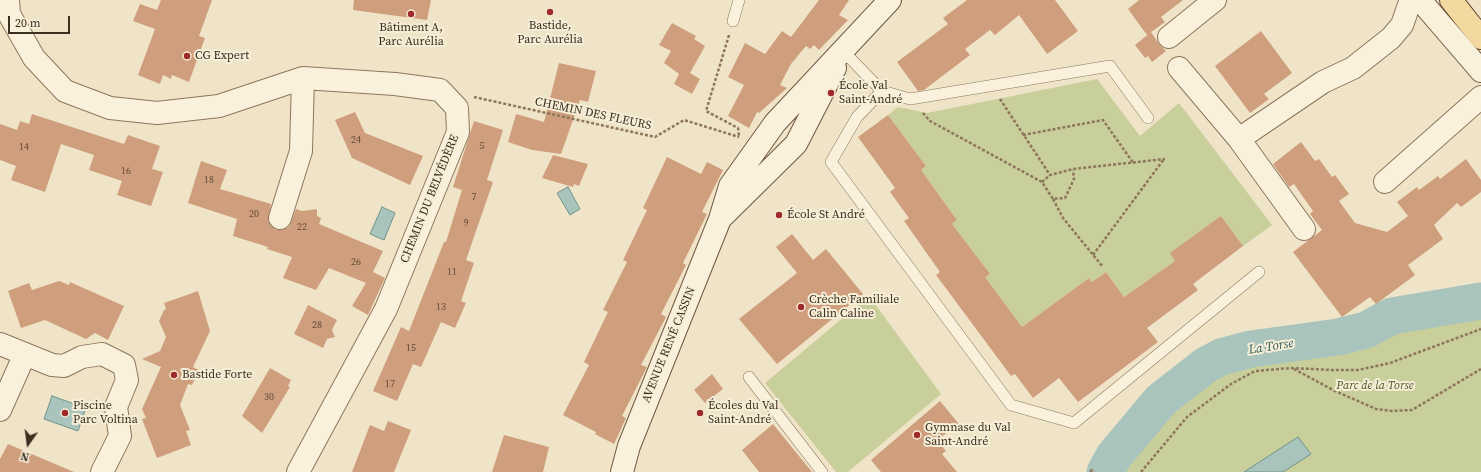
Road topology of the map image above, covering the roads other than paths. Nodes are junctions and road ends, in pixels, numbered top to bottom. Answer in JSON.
{"nodes":[{"id":1,"x":8,"y":0,"type":"edge"},
{"id":2,"x":739,"y":0,"type":"edge"},
{"id":3,"x":890,"y":0,"type":"edge"},
{"id":4,"x":1215,"y":0,"type":"edge"},
{"id":5,"x":1415,"y":0,"type":"edge"},
{"id":6,"x":1420,"y":0,"type":"edge"},
{"id":7,"x":1451,"y":0,"type":"edge"},
{"id":8,"x":733,"y":21,"type":"road end"},
{"id":9,"x":1169,"y":37,"type":"dead end"},
{"id":10,"x":1481,"y":38,"type":"edge"},
{"id":11,"x":843,"y":51,"type":"junction"},
{"id":12,"x":1179,"y":68,"type":"dead end"},
{"id":13,"x":1481,"y":71,"type":"edge"},
{"id":14,"x":302,"y":78,"type":"junction"},
{"id":15,"x":882,"y":91,"type":"junction"},
{"id":16,"x":1481,"y":97,"type":"edge"},
{"id":17,"x":1148,"y":118,"type":"dead end"},
{"id":18,"x":1239,"y":139,"type":"junction"},
{"id":19,"x":1385,"y":182,"type":"dead end"},
{"id":20,"x":280,"y":218,"type":"dead end"},
{"id":21,"x":720,"y":219,"type":"junction"},
{"id":22,"x":1304,"y":229,"type":"dead end"},
{"id":23,"x":1259,"y":272,"type":"dead end"},
{"id":24,"x":0,"y":344,"type":"edge"},
{"id":25,"x":25,"y":354,"type":"junction"},
{"id":26,"x":749,"y":377,"type":"dead end"},
{"id":27,"x":0,"y":410,"type":"edge"},
{"id":28,"x":102,"y":472,"type":"edge"},
{"id":29,"x":298,"y":472,"type":"edge"},
{"id":30,"x":622,"y":472,"type":"edge"},
{"id":31,"x":822,"y":472,"type":"edge"}],
"edges":[{"from":1,"to":14,"type":"street"},
{"from":2,"to":8,"type":"lane"},
{"from":3,"to":11,"type":"street","name":"AVENUE RENÉ CASSIN"},
{"from":4,"to":9,"type":"street"},
{"from":5,"to":18,"type":"street"},
{"from":6,"to":13,"type":"street"},
{"from":7,"to":10,"type":"main road"},
{"from":11,"to":15,"type":"lane"},
{"from":11,"to":21,"type":"street","name":"AVENUE RENÉ CASSIN"},
{"from":11,"to":21,"type":"street","name":"AVENUE RENÉ CASSIN"},
{"from":12,"to":18,"type":"street"},
{"from":14,"to":20,"type":"street"},
{"from":14,"to":29,"type":"street","name":"CHEMIN DU BELVÉDÈRE"},
{"from":15,"to":17,"type":"lane"},
{"from":15,"to":23,"type":"lane"},
{"from":16,"to":19,"type":"street"},
{"from":18,"to":22,"type":"street"},
{"from":21,"to":30,"type":"street","name":"AVENUE RENÉ CASSIN"},
{"from":24,"to":25,"type":"street"},
{"from":25,"to":27,"type":"street"},
{"from":25,"to":28,"type":"street"},
{"from":26,"to":31,"type":"lane"}]}
